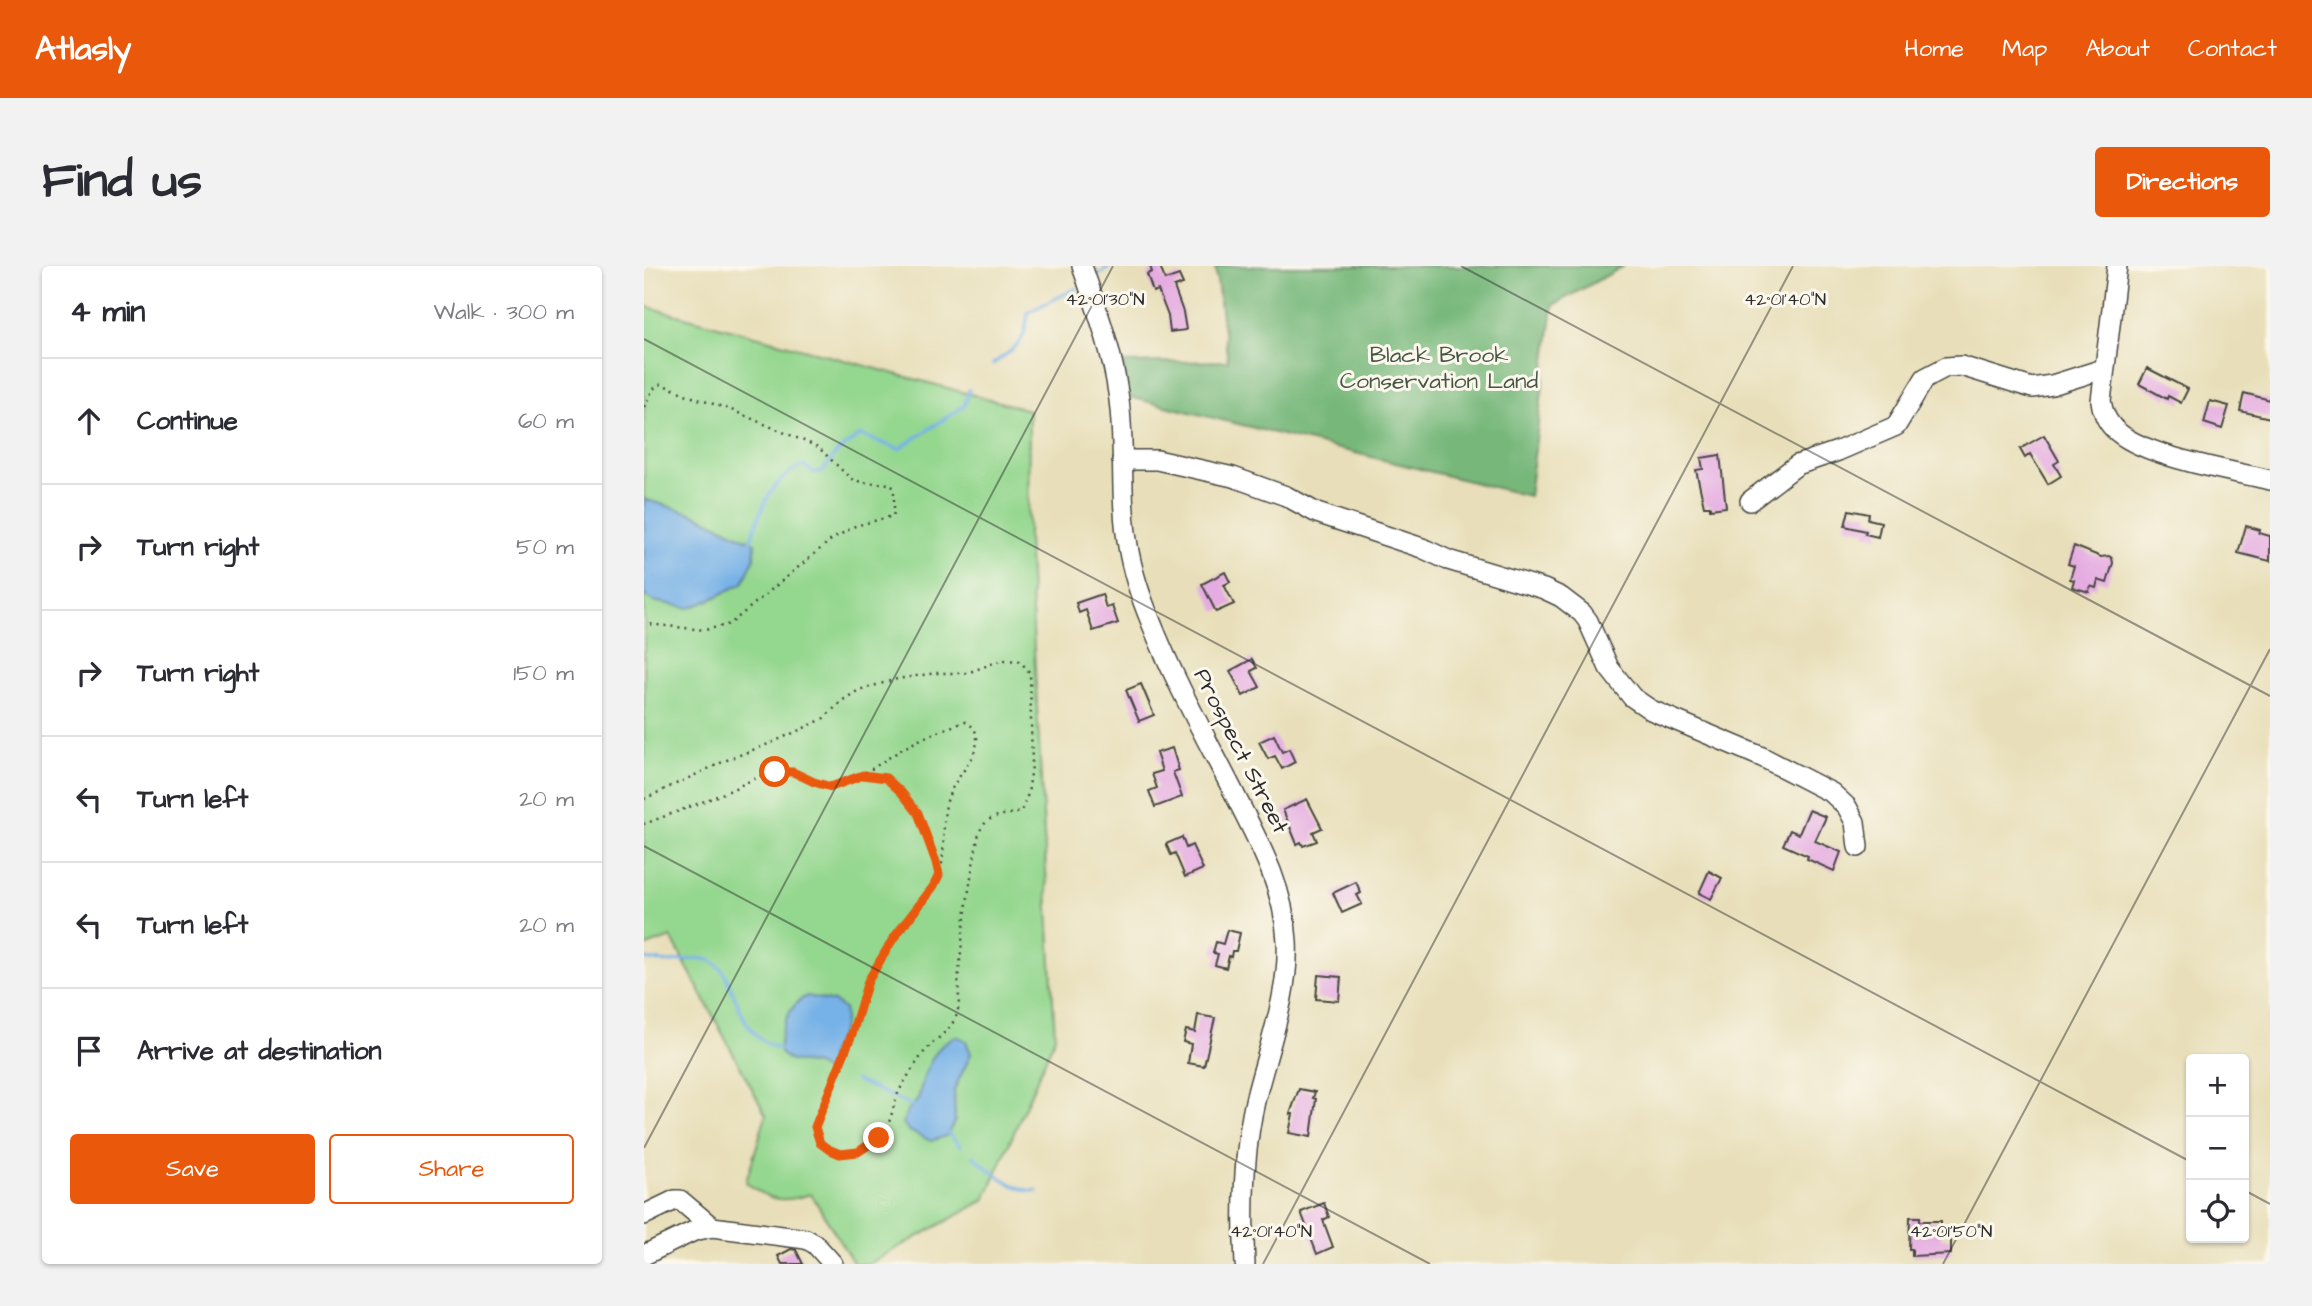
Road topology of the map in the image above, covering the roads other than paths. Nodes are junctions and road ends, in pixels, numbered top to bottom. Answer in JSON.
{"nodes":[{"id":1,"x":1082,"y":266,"type":"edge"},
{"id":2,"x":2117,"y":266,"type":"edge"},
{"id":3,"x":2104,"y":369,"type":"junction"},
{"id":4,"x":1122,"y":460,"type":"junction"},
{"id":5,"x":2270,"y":480,"type":"edge"},
{"id":6,"x":1750,"y":501,"type":"dead end"},
{"id":7,"x":1858,"y":848,"type":"dead end"},
{"id":8,"x":644,"y":1215,"type":"edge"},
{"id":9,"x":712,"y":1227,"type":"junction"},
{"id":10,"x":644,"y":1255,"type":"edge"},
{"id":11,"x":833,"y":1264,"type":"edge"},
{"id":12,"x":1245,"y":1264,"type":"edge"}],
"edges":[{"from":1,"to":4,"type":"street","name":"Prospect Street"},
{"from":2,"to":3,"type":"street"},
{"from":3,"to":5,"type":"street"},
{"from":3,"to":6,"type":"street"},
{"from":4,"to":7,"type":"street"},
{"from":4,"to":12,"type":"street","name":"Prospect Street"},
{"from":8,"to":9,"type":"street"},
{"from":9,"to":10,"type":"street"},
{"from":9,"to":11,"type":"street"}]}
